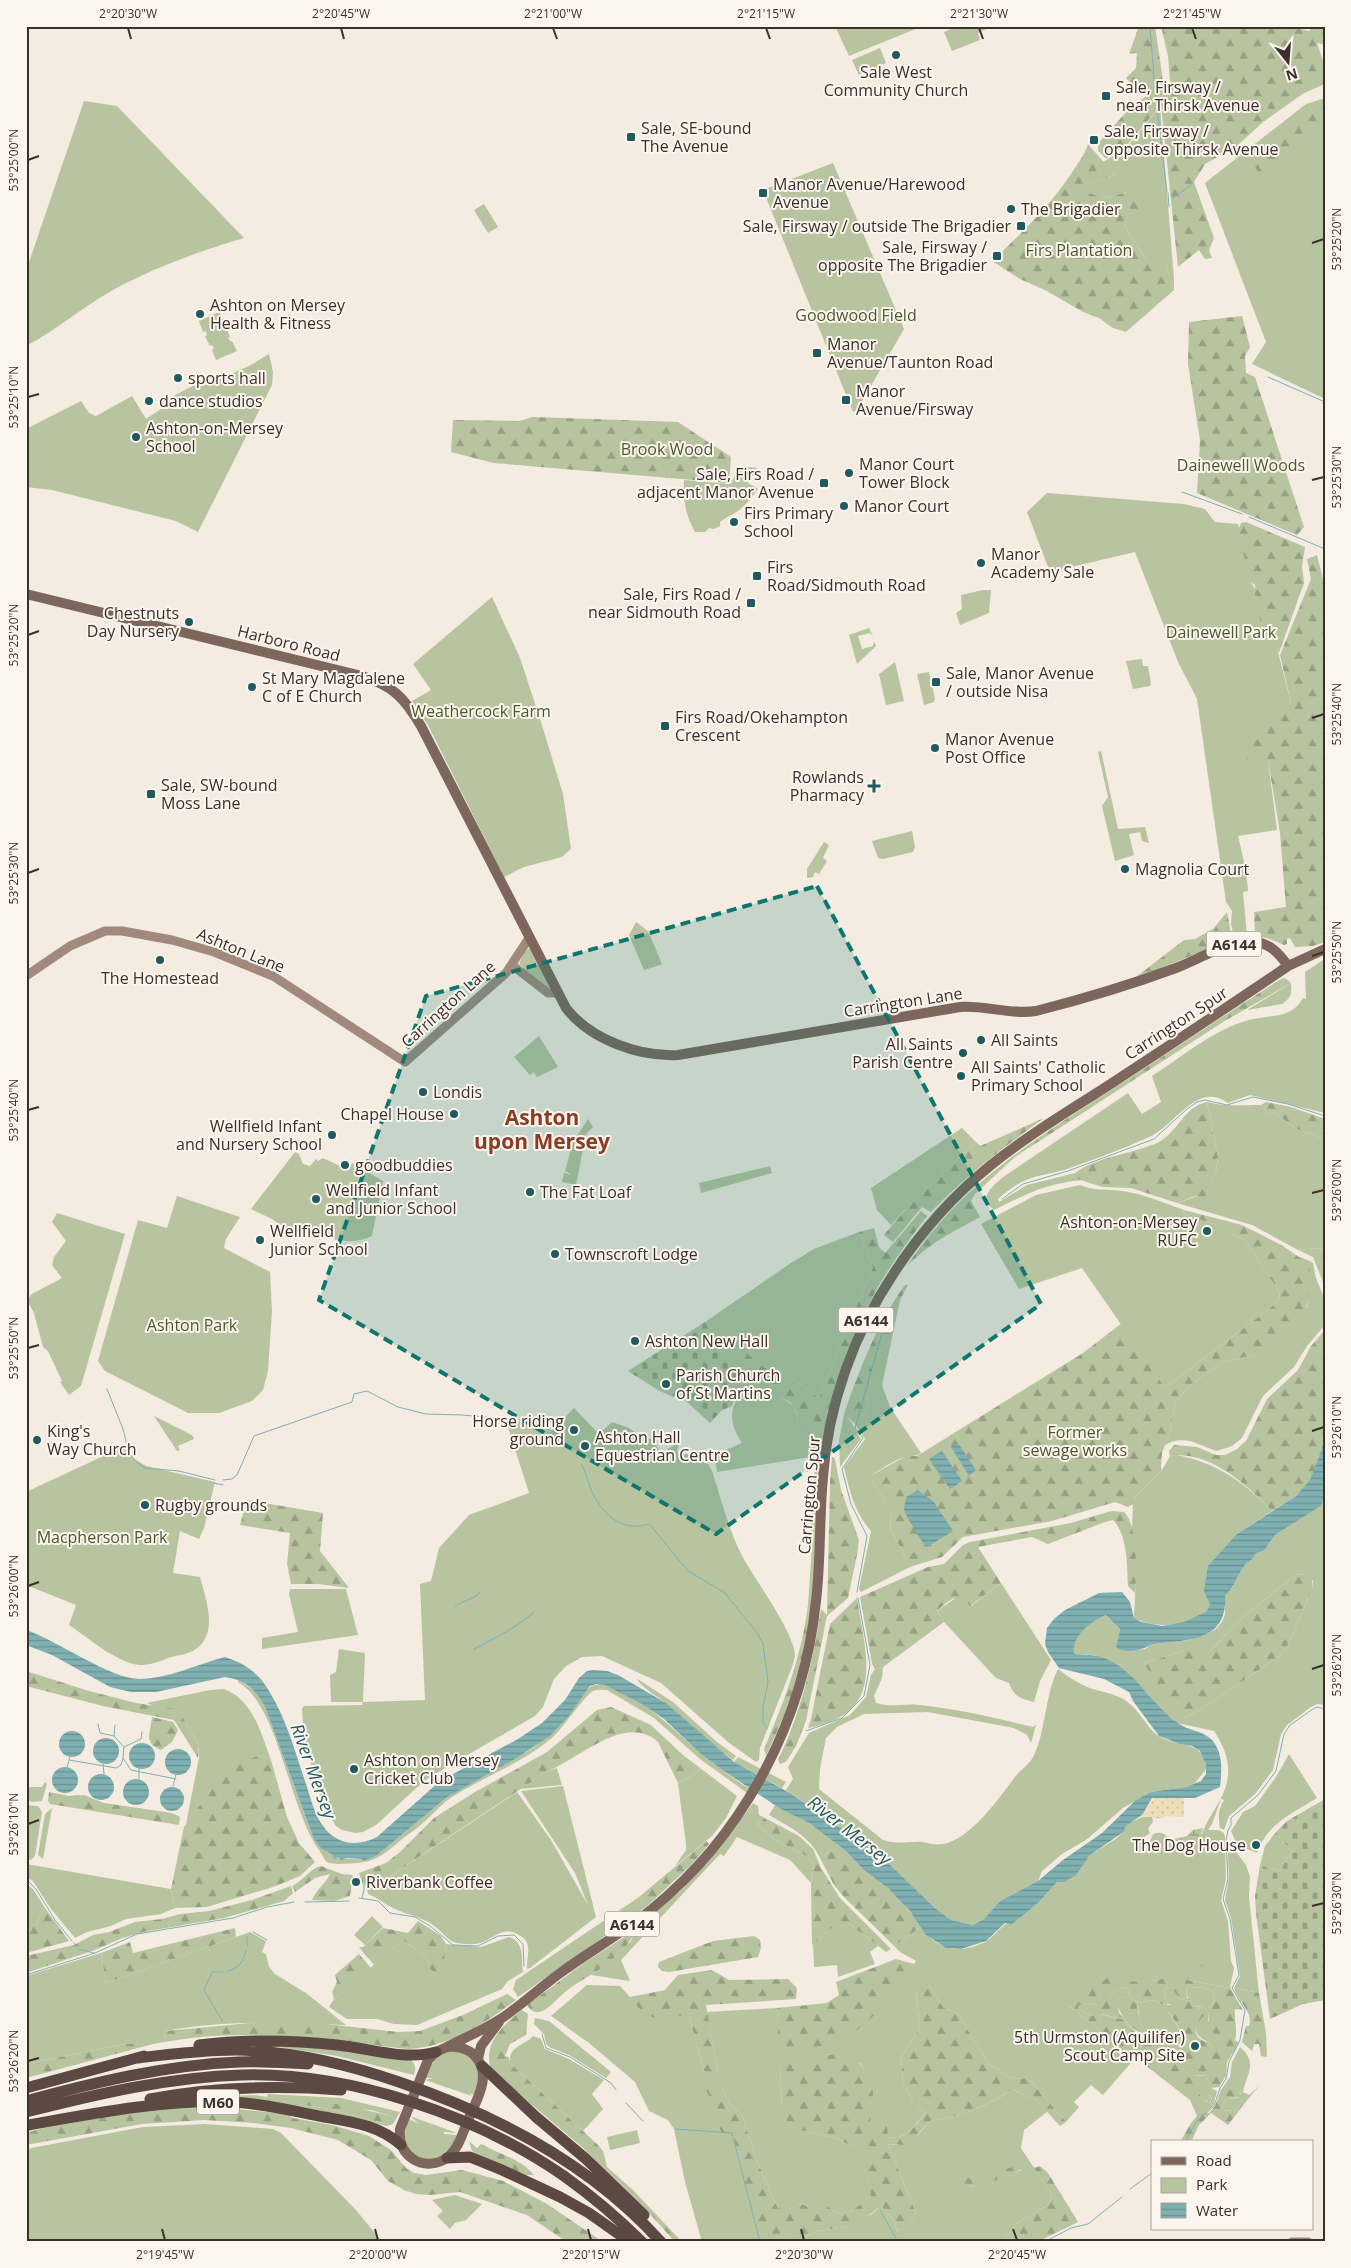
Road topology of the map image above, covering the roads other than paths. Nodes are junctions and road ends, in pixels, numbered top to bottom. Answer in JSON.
{"nodes":[{"id":1,"x":26,"y":594,"type":"edge"},
{"id":2,"x":529,"y":938,"type":"junction"},
{"id":3,"x":1325,"y":948,"type":"edge"},
{"id":4,"x":512,"y":965,"type":"junction"},
{"id":5,"x":1288,"y":966,"type":"junction"},
{"id":6,"x":26,"y":976,"type":"edge"},
{"id":7,"x":558,"y":993,"type":"junction"},
{"id":8,"x":566,"y":1008,"type":"joint"},
{"id":9,"x":405,"y":1062,"type":"joint"},
{"id":10,"x":501,"y":2019,"type":"junction"},
{"id":11,"x":447,"y":2047,"type":"junction"},
{"id":12,"x":436,"y":2052,"type":"junction"},
{"id":13,"x":138,"y":2058,"type":"junction"},
{"id":14,"x":480,"y":2063,"type":"junction"},
{"id":15,"x":383,"y":2077,"type":"junction"},
{"id":16,"x":26,"y":2088,"type":"edge"},
{"id":17,"x":383,"y":2093,"type":"junction"},
{"id":18,"x":26,"y":2101,"type":"edge"},
{"id":19,"x":26,"y":2112,"type":"edge"},
{"id":20,"x":28,"y":2125,"type":"edge"},
{"id":21,"x":401,"y":2145,"type":"junction"},
{"id":22,"x":447,"y":2158,"type":"junction"},
{"id":23,"x":630,"y":2242,"type":"edge"},
{"id":24,"x":642,"y":2242,"type":"edge"},
{"id":25,"x":661,"y":2242,"type":"edge"},
{"id":26,"x":668,"y":2242,"type":"edge"},
{"id":27,"x":1292,"y":2242,"type":"edge"},
{"id":28,"x":1308,"y":2242,"type":"edge"}],
"edges":[{"from":1,"to":2,"type":"main road","name":"Harboro Road","number":"A6144"},
{"from":2,"to":4,"type":"main road"},
{"from":2,"to":7,"type":"main road","name":"Harboro Road","number":"A6144"},
{"from":3,"to":5,"type":"main road","number":"A6144"},
{"from":4,"to":7,"type":"main road","name":"Carrington Lane"},
{"from":4,"to":9,"type":"main road","name":"Carrington Lane"},
{"from":5,"to":8,"type":"main road","name":"Carrington Lane","number":"A6144"},
{"from":5,"to":10,"type":"main road","name":"Carrington Spur","number":"A6144"},
{"from":6,"to":9,"type":"main road","name":"Ashton Lane"},
{"from":7,"to":8,"type":"main road","name":"Harboro Road","number":"A6144"},
{"from":10,"to":11,"type":"main road","name":"Carrington Spur","number":"A6144"},
{"from":10,"to":14,"type":"main road","name":"Carrington Spur","number":"A6144"},
{"from":11,"to":12,"type":"main road","number":"A6144"},
{"from":11,"to":14,"type":"main road"},
{"from":12,"to":13,"type":"highway","number":"M60"},
{"from":12,"to":21,"type":"main road"},
{"from":13,"to":15,"type":"highway","number":"M60"},
{"from":13,"to":16,"type":"highway","number":"M60"},
{"from":14,"to":22,"type":"main road","number":"A6144"},
{"from":14,"to":26,"type":"highway"},
{"from":15,"to":18,"type":"highway","number":"M60"},
{"from":15,"to":25,"type":"highway","number":"M60"},
{"from":17,"to":19,"type":"highway","number":"M60"},
{"from":17,"to":20,"type":"highway","number":"M60"},
{"from":17,"to":24,"type":"highway","number":"M60"},
{"from":20,"to":21,"type":"highway","number":"M60"},
{"from":21,"to":22,"type":"main road"},
{"from":22,"to":23,"type":"highway"},
{"from":27,"to":28,"type":"main road"}]}
